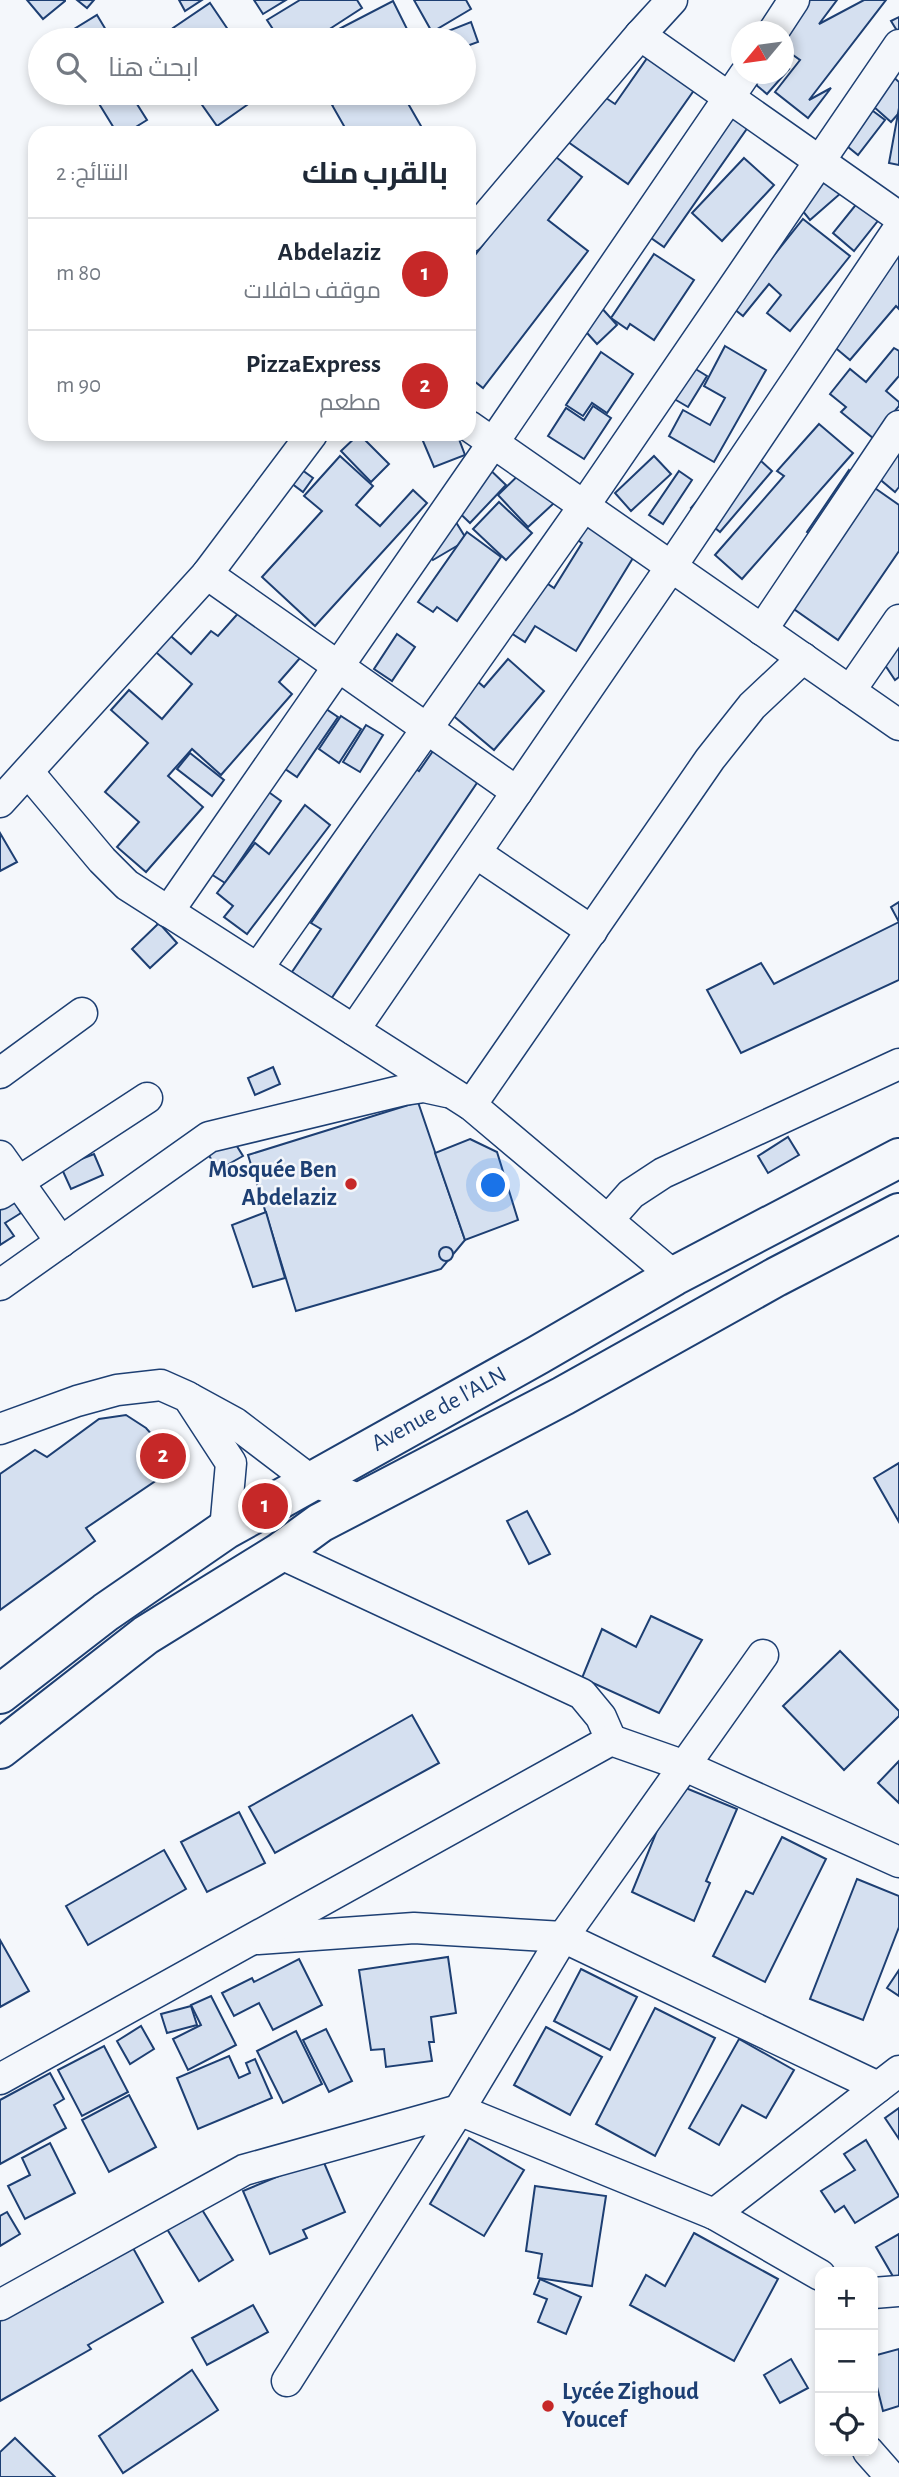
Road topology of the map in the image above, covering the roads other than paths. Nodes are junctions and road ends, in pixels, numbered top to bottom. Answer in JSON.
{"nodes":[{"id":1,"x":672,"y":0,"type":"edge"},
{"id":2,"x":794,"y":0,"type":"edge"},
{"id":3,"x":780,"y":21,"type":"edge"},
{"id":4,"x":640,"y":35,"type":"junction"},
{"id":5,"x":899,"y":45,"type":"edge"},
{"id":6,"x":739,"y":84,"type":"edge"},
{"id":7,"x":729,"y":99,"type":"junction"},
{"id":8,"x":819,"y":161,"type":"junction"},
{"id":9,"x":899,"y":217,"type":"edge"},
{"id":10,"x":899,"y":228,"type":"edge"},
{"id":11,"x":476,"y":229,"type":"edge"},
{"id":12,"x":899,"y":426,"type":"edge"},
{"id":13,"x":476,"y":431,"type":"edge"},
{"id":14,"x":307,"y":441,"type":"edge"},
{"id":15,"x":494,"y":443,"type":"junction"},
{"id":16,"x":584,"y":506,"type":"junction"},
{"id":17,"x":671,"y":567,"type":"junction"},
{"id":18,"x":207,"y":574,"type":"junction"},
{"id":19,"x":899,"y":620,"type":"edge"},
{"id":20,"x":762,"y":630,"type":"junction"},
{"id":21,"x":803,"y":658,"type":"junction"},
{"id":22,"x":338,"y":667,"type":"junction"},
{"id":23,"x":850,"y":691,"type":"junction"},
{"id":24,"x":899,"y":725,"type":"edge"},
{"id":25,"x":427,"y":729,"type":"junction"},
{"id":26,"x":29,"y":773,"type":"junction"},
{"id":27,"x":517,"y":792,"type":"junction"},
{"id":28,"x":0,"y":802,"type":"edge"},
{"id":29,"x":476,"y":853,"type":"junction"},
{"id":30,"x":168,"y":912,"type":"junction"},
{"id":31,"x":592,"y":931,"type":"junction"},
{"id":32,"x":258,"y":968,"type":"junction"},
{"id":33,"x":82,"y":1013,"type":"dead end"},
{"id":34,"x":354,"y":1030,"type":"junction"},
{"id":35,"x":899,"y":1064,"type":"edge"},
{"id":36,"x":0,"y":1073,"type":"edge"},
{"id":37,"x":147,"y":1098,"type":"dead end"},
{"id":38,"x":462,"y":1099,"type":"junction"},
{"id":39,"x":0,"y":1156,"type":"edge"},
{"id":40,"x":899,"y":1158,"type":"edge"},
{"id":41,"x":9,"y":1188,"type":"edge"},
{"id":42,"x":899,"y":1213,"type":"edge"},
{"id":43,"x":608,"y":1220,"type":"junction"},
{"id":44,"x":61,"y":1242,"type":"junction"},
{"id":45,"x":674,"y":1276,"type":"junction"},
{"id":46,"x":0,"y":1285,"type":"edge"},
{"id":47,"x":188,"y":1397,"type":"junction"},
{"id":48,"x":0,"y":1429,"type":"edge"},
{"id":49,"x":310,"y":1480,"type":"junction"},
{"id":50,"x":363,"y":1501,"type":"junction"},
{"id":51,"x":225,"y":1530,"type":"junction"},
{"id":52,"x":279,"y":1553,"type":"junction"},
{"id":53,"x":763,"y":1655,"type":"dead end"},
{"id":54,"x":0,"y":1694,"type":"edge"},
{"id":55,"x":611,"y":1740,"type":"junction"},
{"id":56,"x":0,"y":1749,"type":"edge"},
{"id":57,"x":685,"y":1766,"type":"junction"},
{"id":58,"x":899,"y":1862,"type":"edge"},
{"id":59,"x":563,"y":1937,"type":"junction"},
{"id":60,"x":250,"y":1939,"type":"junction"},
{"id":61,"x":888,"y":2079,"type":"edge"},
{"id":62,"x":0,"y":2080,"type":"edge"},
{"id":63,"x":459,"y":2109,"type":"junction"},
{"id":64,"x":714,"y":2214,"type":"junction"},
{"id":65,"x":815,"y":2272,"type":"edge"},
{"id":66,"x":899,"y":2291,"type":"edge"},
{"id":67,"x":878,"y":2293,"type":"edge"},
{"id":68,"x":0,"y":2305,"type":"edge"},
{"id":69,"x":287,"y":2381,"type":"dead end"},
{"id":70,"x":872,"y":2456,"type":"edge"},
{"id":71,"x":891,"y":2477,"type":"edge"}],
"edges":[{"from":1,"to":4,"type":"street"},
{"from":2,"to":3,"type":"street"},
{"from":4,"to":7,"type":"street"},
{"from":4,"to":11,"type":"street"},
{"from":5,"to":8,"type":"street"},
{"from":6,"to":7,"type":"street"},
{"from":7,"to":8,"type":"street"},
{"from":7,"to":15,"type":"street"},
{"from":8,"to":9,"type":"street"},
{"from":8,"to":16,"type":"street"},
{"from":10,"to":17,"type":"street"},
{"from":12,"to":20,"type":"street"},
{"from":13,"to":15,"type":"street"},
{"from":14,"to":18,"type":"street"},
{"from":15,"to":16,"type":"street"},
{"from":15,"to":22,"type":"street"},
{"from":16,"to":17,"type":"street"},
{"from":16,"to":25,"type":"street"},
{"from":17,"to":20,"type":"street"},
{"from":17,"to":27,"type":"street"},
{"from":18,"to":22,"type":"street"},
{"from":18,"to":26,"type":"street"},
{"from":19,"to":23,"type":"street"},
{"from":20,"to":21,"type":"street"},
{"from":21,"to":23,"type":"street"},
{"from":21,"to":31,"type":"street"},
{"from":22,"to":25,"type":"street"},
{"from":22,"to":30,"type":"street"},
{"from":23,"to":24,"type":"street"},
{"from":25,"to":27,"type":"street"},
{"from":25,"to":32,"type":"street"},
{"from":26,"to":28,"type":"street"},
{"from":26,"to":30,"type":"street"},
{"from":27,"to":29,"type":"street"},
{"from":29,"to":31,"type":"street"},
{"from":29,"to":34,"type":"street"},
{"from":30,"to":32,"type":"street"},
{"from":31,"to":38,"type":"street"},
{"from":32,"to":34,"type":"street"},
{"from":33,"to":36,"type":"street"},
{"from":34,"to":38,"type":"street"},
{"from":35,"to":43,"type":"street"},
{"from":37,"to":41,"type":"street"},
{"from":38,"to":43,"type":"street"},
{"from":38,"to":44,"type":"street"},
{"from":39,"to":41,"type":"street"},
{"from":40,"to":45,"type":"main road","name":"Avenue de l'ALN"},
{"from":41,"to":44,"type":"street"},
{"from":42,"to":50,"type":"main road"},
{"from":43,"to":45,"type":"street"},
{"from":44,"to":46,"type":"street"},
{"from":45,"to":49,"type":"main road","name":"Avenue de l'ALN"},
{"from":47,"to":48,"type":"street"},
{"from":47,"to":49,"type":"street"},
{"from":47,"to":51,"type":"street"},
{"from":49,"to":50,"type":"street"},
{"from":49,"to":51,"type":"main road","name":"Avenue de l'ALN"},
{"from":50,"to":52,"type":"main road"},
{"from":51,"to":54,"type":"main road","name":"Avenue de l'ALN"},
{"from":52,"to":55,"type":"street"},
{"from":52,"to":56,"type":"main road"},
{"from":53,"to":57,"type":"street"},
{"from":55,"to":57,"type":"street"},
{"from":55,"to":60,"type":"street"},
{"from":57,"to":58,"type":"street"},
{"from":57,"to":59,"type":"street"},
{"from":59,"to":60,"type":"street"},
{"from":59,"to":61,"type":"street"},
{"from":59,"to":63,"type":"street"},
{"from":60,"to":62,"type":"street"},
{"from":61,"to":64,"type":"street"},
{"from":63,"to":64,"type":"street"},
{"from":63,"to":68,"type":"street"},
{"from":63,"to":69,"type":"street"},
{"from":64,"to":65,"type":"street"},
{"from":66,"to":67,"type":"street"},
{"from":70,"to":71,"type":"street"}]}
